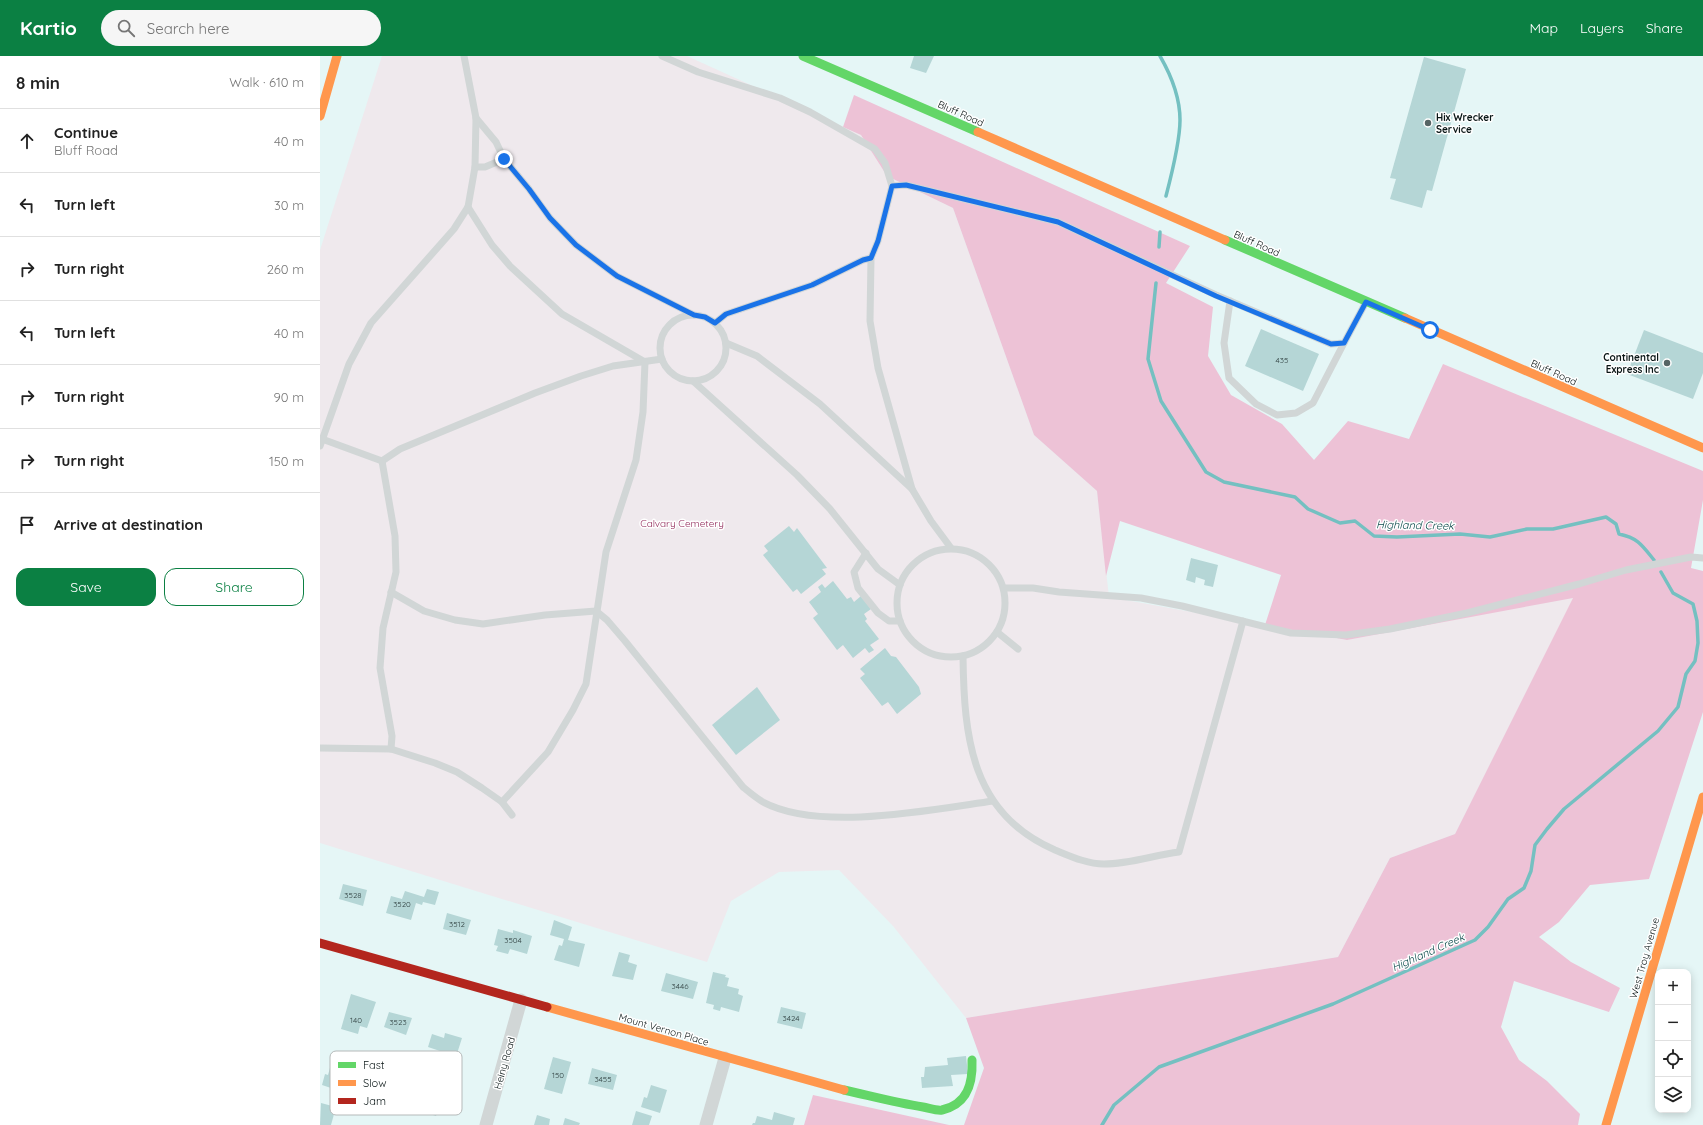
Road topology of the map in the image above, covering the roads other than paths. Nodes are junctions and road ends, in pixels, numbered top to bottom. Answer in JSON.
{"nodes":[{"id":1,"x":337,"y":56,"type":"edge"},
{"id":2,"x":464,"y":56,"type":"edge"},
{"id":3,"x":662,"y":56,"type":"edge"},
{"id":4,"x":804,"y":56,"type":"edge"},
{"id":5,"x":320,"y":116,"type":"edge"},
{"id":6,"x":476,"y":118,"type":"junction"},
{"id":7,"x":504,"y":159,"type":"junction"},
{"id":8,"x":475,"y":167,"type":"junction"},
{"id":9,"x":892,"y":186,"type":"junction"},
{"id":10,"x":468,"y":207,"type":"junction"},
{"id":11,"x":871,"y":258,"type":"junction"},
{"id":12,"x":1230,"y":301,"type":"junction"},
{"id":13,"x":1366,"y":302,"type":"junction"},
{"id":14,"x":694,"y":315,"type":"junction"},
{"id":15,"x":715,"y":323,"type":"junction"},
{"id":16,"x":726,"y":343,"type":"junction"},
{"id":17,"x":1344,"y":343,"type":"junction"},
{"id":18,"x":662,"y":359,"type":"junction"},
{"id":19,"x":646,"y":362,"type":"junction"},
{"id":20,"x":693,"y":382,"type":"junction"},
{"id":21,"x":322,"y":439,"type":"junction"},
{"id":22,"x":320,"y":446,"type":"edge"},
{"id":23,"x":1703,"y":448,"type":"edge"},
{"id":24,"x":382,"y":461,"type":"junction"},
{"id":25,"x":912,"y":489,"type":"junction"},
{"id":26,"x":951,"y":548,"type":"junction"},
{"id":27,"x":866,"y":553,"type":"junction"},
{"id":28,"x":1703,"y":558,"type":"edge"},
{"id":29,"x":900,"y":585,"type":"junction"},
{"id":30,"x":1004,"y":588,"type":"junction"},
{"id":31,"x":391,"y":592,"type":"junction"},
{"id":32,"x":596,"y":611,"type":"junction"},
{"id":33,"x":900,"y":620,"type":"junction"},
{"id":34,"x":1243,"y":621,"type":"junction"},
{"id":35,"x":997,"y":632,"type":"junction"},
{"id":36,"x":1018,"y":649,"type":"dead end"},
{"id":37,"x":963,"y":656,"type":"junction"},
{"id":38,"x":320,"y":748,"type":"edge"},
{"id":39,"x":391,"y":749,"type":"junction"},
{"id":40,"x":1703,"y":797,"type":"edge"},
{"id":41,"x":993,"y":801,"type":"junction"},
{"id":42,"x":502,"y":802,"type":"junction"},
{"id":43,"x":512,"y":815,"type":"dead end"},
{"id":44,"x":320,"y":943,"type":"edge"},
{"id":45,"x":521,"y":1000,"type":"junction"},
{"id":46,"x":725,"y":1058,"type":"junction"},
{"id":47,"x":972,"y":1060,"type":"dead end"},
{"id":48,"x":486,"y":1125,"type":"edge"},
{"id":49,"x":706,"y":1125,"type":"edge"},
{"id":50,"x":1606,"y":1125,"type":"edge"}],
"edges":[{"from":1,"to":5,"type":"main road"},
{"from":2,"to":6,"type":"lane"},
{"from":3,"to":9,"type":"lane"},
{"from":4,"to":13,"type":"main road","name":"Bluff Road"},
{"from":6,"to":7,"type":"lane"},
{"from":6,"to":8,"type":"lane"},
{"from":7,"to":8,"type":"lane"},
{"from":7,"to":14,"type":"lane"},
{"from":8,"to":10,"type":"lane"},
{"from":9,"to":11,"type":"lane"},
{"from":9,"to":12,"type":"lane"},
{"from":10,"to":19,"type":"lane"},
{"from":10,"to":21,"type":"lane"},
{"from":11,"to":15,"type":"lane"},
{"from":11,"to":25,"type":"lane"},
{"from":12,"to":17,"type":"lane"},
{"from":12,"to":17,"type":"lane"},
{"from":13,"to":17,"type":"lane"},
{"from":13,"to":23,"type":"main road","name":"Bluff Road"},
{"from":14,"to":15,"type":"lane"},
{"from":14,"to":18,"type":"lane"},
{"from":15,"to":16,"type":"lane"},
{"from":16,"to":20,"type":"lane"},
{"from":16,"to":25,"type":"lane"},
{"from":18,"to":19,"type":"lane"},
{"from":18,"to":20,"type":"lane"},
{"from":19,"to":24,"type":"lane"},
{"from":19,"to":32,"type":"lane"},
{"from":20,"to":27,"type":"lane"},
{"from":21,"to":22,"type":"lane"},
{"from":21,"to":24,"type":"lane"},
{"from":24,"to":31,"type":"lane"},
{"from":25,"to":26,"type":"lane"},
{"from":26,"to":29,"type":"lane"},
{"from":26,"to":30,"type":"lane"},
{"from":27,"to":29,"type":"lane"},
{"from":27,"to":33,"type":"lane"},
{"from":28,"to":34,"type":"lane"},
{"from":29,"to":33,"type":"lane"},
{"from":30,"to":34,"type":"lane"},
{"from":30,"to":35,"type":"lane"},
{"from":31,"to":32,"type":"lane"},
{"from":31,"to":39,"type":"lane"},
{"from":32,"to":41,"type":"lane"},
{"from":32,"to":42,"type":"lane"},
{"from":33,"to":37,"type":"lane"},
{"from":34,"to":41,"type":"lane"},
{"from":35,"to":36,"type":"lane"},
{"from":35,"to":37,"type":"lane"},
{"from":37,"to":41,"type":"lane"},
{"from":38,"to":39,"type":"lane"},
{"from":39,"to":42,"type":"lane"},
{"from":40,"to":50,"type":"main road","name":"West Troy Avenue"},
{"from":42,"to":43,"type":"lane"},
{"from":44,"to":45,"type":"main road","name":"Mount Vernon Place"},
{"from":45,"to":46,"type":"main road","name":"Mount Vernon Place"},
{"from":45,"to":48,"type":"street","name":"Heiny Road"},
{"from":46,"to":47,"type":"main road","name":"Mount Vernon Place"},
{"from":46,"to":49,"type":"street"}]}
